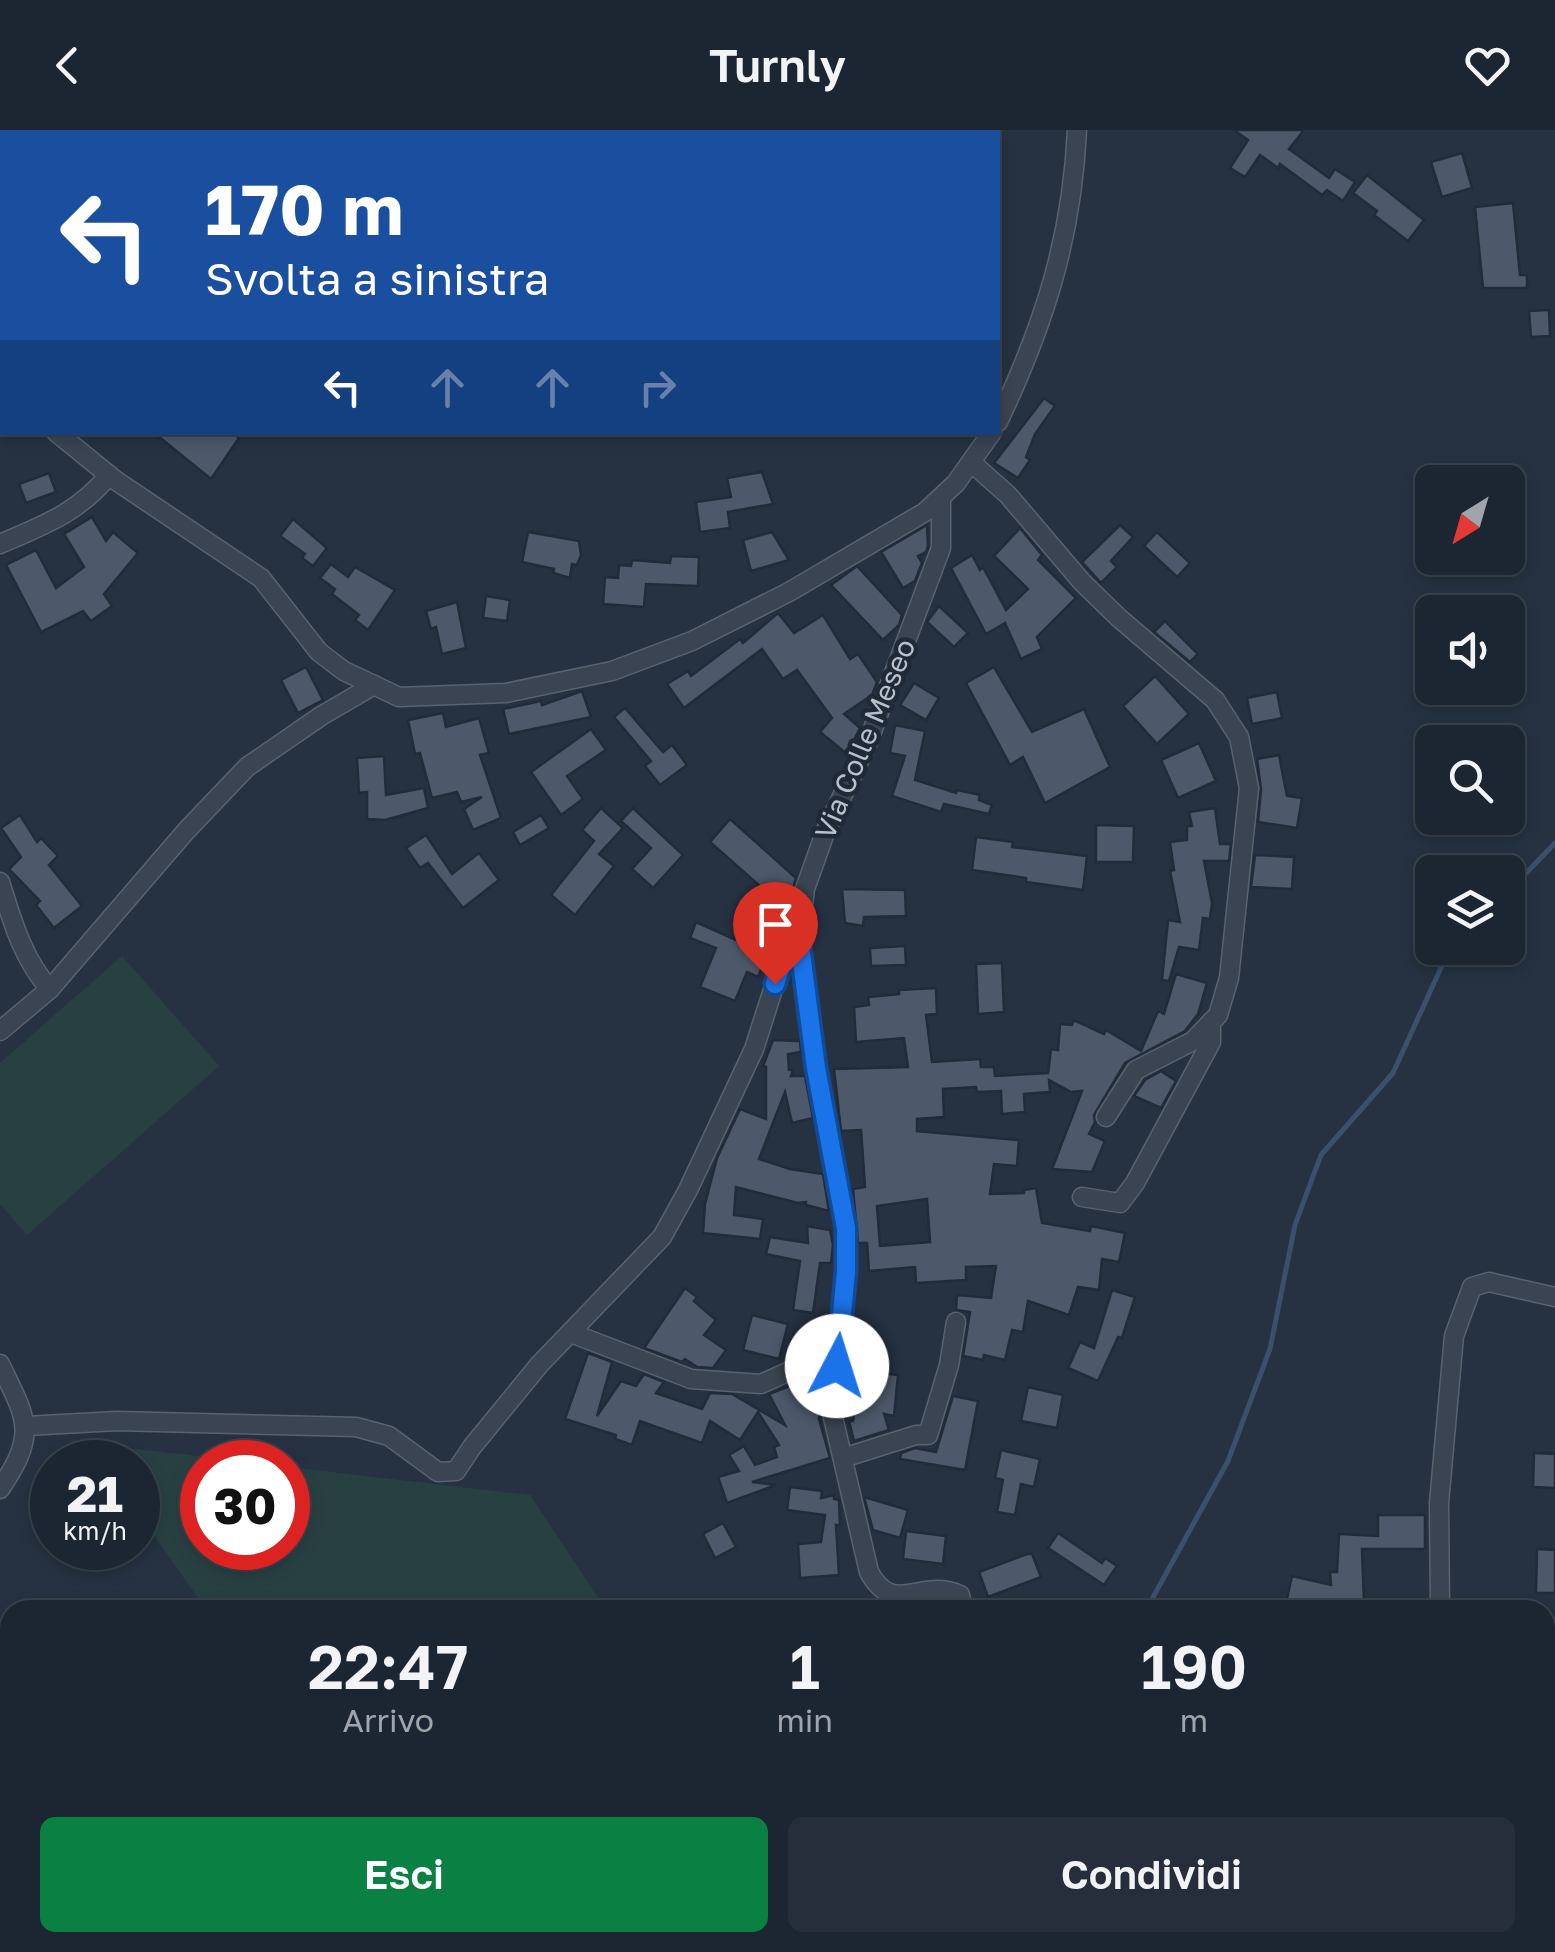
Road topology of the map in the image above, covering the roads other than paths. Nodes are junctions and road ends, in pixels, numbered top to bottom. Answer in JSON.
{"nodes":[{"id":1,"x":1076,"y":130,"type":"edge"},
{"id":2,"x":1000,"y":418,"type":"edge"},
{"id":3,"x":60,"y":435,"type":"edge"},
{"id":4,"x":990,"y":435,"type":"edge"},
{"id":5,"x":972,"y":463,"type":"junction"},
{"id":6,"x":109,"y":475,"type":"junction"},
{"id":7,"x":942,"y":499,"type":"junction"},
{"id":8,"x":0,"y":544,"type":"edge"},
{"id":9,"x":374,"y":685,"type":"junction"},
{"id":10,"x":0,"y":882,"type":"edge"},
{"id":11,"x":799,"y":938,"type":"junction"},
{"id":12,"x":50,"y":989,"type":"junction"},
{"id":13,"x":1211,"y":1022,"type":"junction"},
{"id":14,"x":0,"y":1031,"type":"edge"},
{"id":15,"x":1106,"y":1117,"type":"dead end"},
{"id":16,"x":1082,"y":1197,"type":"dead end"},
{"id":17,"x":1555,"y":1297,"type":"edge"},
{"id":18,"x":956,"y":1322,"type":"dead end"},
{"id":19,"x":571,"y":1333,"type":"junction"},
{"id":20,"x":0,"y":1364,"type":"edge"},
{"id":21,"x":837,"y":1366,"type":"junction"},
{"id":22,"x":26,"y":1426,"type":"junction"},
{"id":23,"x":843,"y":1458,"type":"junction"},
{"id":24,"x":0,"y":1488,"type":"edge"},
{"id":25,"x":961,"y":1600,"type":"edge"},
{"id":26,"x":1440,"y":1600,"type":"edge"}],
"edges":[{"from":1,"to":2,"type":"street"},
{"from":3,"to":6,"type":"street"},
{"from":4,"to":5,"type":"street"},
{"from":5,"to":7,"type":"street"},
{"from":5,"to":13,"type":"street"},
{"from":6,"to":8,"type":"street"},
{"from":6,"to":9,"type":"street"},
{"from":7,"to":9,"type":"street"},
{"from":7,"to":11,"type":"street","name":"Via Colle Meseo"},
{"from":9,"to":12,"type":"street"},
{"from":10,"to":12,"type":"street"},
{"from":11,"to":19,"type":"street"},
{"from":11,"to":21,"type":"street","name":"Via Colle Meseo"},
{"from":12,"to":14,"type":"street"},
{"from":13,"to":15,"type":"street"},
{"from":13,"to":16,"type":"street"},
{"from":17,"to":26,"type":"street"},
{"from":18,"to":23,"type":"street"},
{"from":19,"to":21,"type":"street"},
{"from":19,"to":22,"type":"street"},
{"from":20,"to":22,"type":"street"},
{"from":21,"to":23,"type":"street","name":"Via Colle Meseo"},
{"from":22,"to":24,"type":"street"},
{"from":23,"to":25,"type":"street","name":"Via Colle Meseo"}]}
